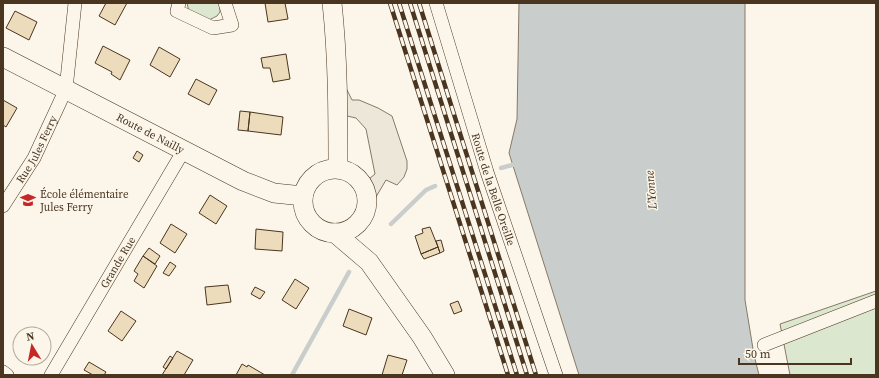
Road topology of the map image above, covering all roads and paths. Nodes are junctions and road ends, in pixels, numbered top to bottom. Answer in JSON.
{"nodes":[{"id":1,"x":75,"y":3,"type":"edge"},
{"id":2,"x":179,"y":3,"type":"edge"},
{"id":3,"x":225,"y":3,"type":"edge"},
{"id":4,"x":332,"y":3,"type":"edge"},
{"id":5,"x":436,"y":3,"type":"edge"},
{"id":6,"x":3,"y":57,"type":"edge"},
{"id":7,"x":66,"y":89,"type":"junction"},
{"id":8,"x":184,"y":150,"type":"junction"},
{"id":9,"x":338,"y":168,"type":"junction"},
{"id":10,"x":303,"y":196,"type":"junction"},
{"id":11,"x":3,"y":206,"type":"edge"},
{"id":12,"x":362,"y":218,"type":"junction"},
{"id":13,"x":335,"y":233,"type":"junction"},
{"id":14,"x":369,"y":262,"type":"junction"},
{"id":15,"x":876,"y":301,"type":"edge"},
{"id":16,"x":764,"y":345,"type":"dead end"},
{"id":17,"x":3,"y":372,"type":"edge"},
{"id":18,"x":7,"y":375,"type":"edge"},
{"id":19,"x":51,"y":375,"type":"edge"},
{"id":20,"x":445,"y":375,"type":"edge"},
{"id":21,"x":556,"y":375,"type":"edge"}],
"edges":[{"from":1,"to":7,"type":"street","name":"Rue Jules Ferry"},
{"from":2,"to":3,"type":"street"},
{"from":4,"to":9,"type":"main road"},
{"from":5,"to":21,"type":"street","name":"Route de la Belle Oreille"},
{"from":6,"to":7,"type":"main road","name":"Route de Nailly"},
{"from":7,"to":8,"type":"main road","name":"Route de Nailly"},
{"from":7,"to":11,"type":"street","name":"Rue Jules Ferry"},
{"from":8,"to":10,"type":"main road","name":"Route de Nailly"},
{"from":8,"to":19,"type":"street","name":"Grande Rue"},
{"from":9,"to":10,"type":"main road"},
{"from":9,"to":12,"type":"main road"},
{"from":10,"to":13,"type":"main road"},
{"from":12,"to":13,"type":"main road"},
{"from":12,"to":14,"type":"main road"},
{"from":13,"to":14,"type":"main road"},
{"from":14,"to":20,"type":"main road"},
{"from":15,"to":16,"type":"street"},
{"from":17,"to":18,"type":"street"}]}
